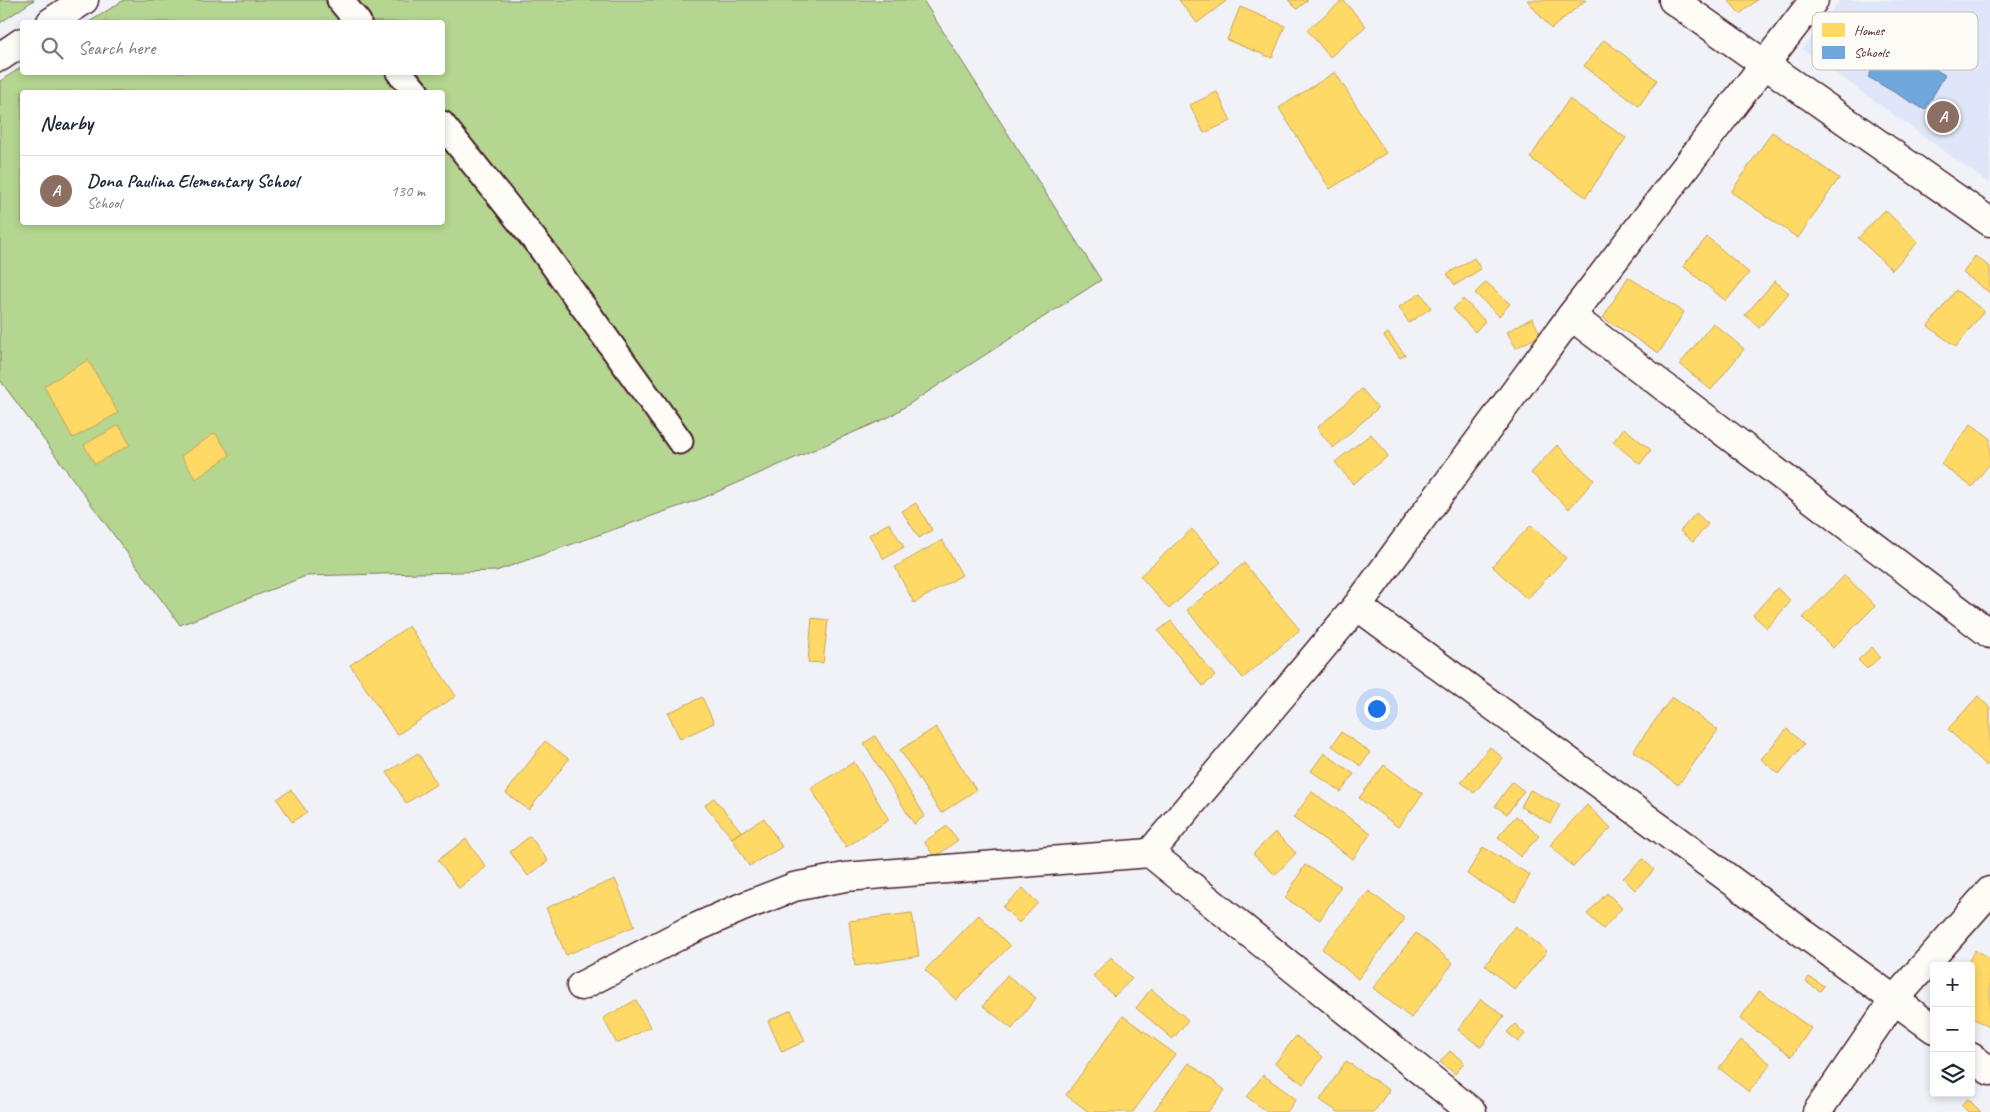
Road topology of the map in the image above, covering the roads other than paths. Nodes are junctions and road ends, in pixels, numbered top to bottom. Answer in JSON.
{"nodes":[{"id":1,"x":84,"y":0,"type":"edge"},
{"id":2,"x":340,"y":0,"type":"edge"},
{"id":3,"x":1673,"y":0,"type":"edge"},
{"id":4,"x":1814,"y":0,"type":"edge"},
{"id":5,"x":53,"y":20,"type":"edge"},
{"id":6,"x":356,"y":20,"type":"edge"},
{"id":7,"x":20,"y":43,"type":"edge"},
{"id":8,"x":0,"y":57,"type":"edge"},
{"id":9,"x":1763,"y":64,"type":"junction"},
{"id":10,"x":402,"y":75,"type":"edge"},
{"id":11,"x":414,"y":90,"type":"edge"},
{"id":12,"x":445,"y":128,"type":"edge"},
{"id":13,"x":1990,"y":222,"type":"edge"},
{"id":14,"x":1571,"y":316,"type":"junction"},
{"id":15,"x":680,"y":441,"type":"dead end"},
{"id":16,"x":1358,"y":606,"type":"junction"},
{"id":17,"x":1990,"y":634,"type":"edge"},
{"id":18,"x":1150,"y":853,"type":"junction"},
{"id":19,"x":1990,"y":891,"type":"edge"},
{"id":20,"x":581,"y":986,"type":"dead end"},
{"id":21,"x":1894,"y":1000,"type":"junction"},
{"id":22,"x":1930,"y":1026,"type":"edge"},
{"id":23,"x":1975,"y":1060,"type":"edge"},
{"id":24,"x":1990,"y":1071,"type":"edge"},
{"id":25,"x":1472,"y":1112,"type":"edge"},
{"id":26,"x":1817,"y":1112,"type":"edge"}],
"edges":[{"from":1,"to":5,"type":"street"},
{"from":2,"to":6,"type":"lane"},
{"from":3,"to":9,"type":"street"},
{"from":4,"to":9,"type":"street"},
{"from":7,"to":8,"type":"street"},
{"from":9,"to":13,"type":"street"},
{"from":9,"to":14,"type":"street"},
{"from":10,"to":11,"type":"lane"},
{"from":12,"to":15,"type":"lane"},
{"from":14,"to":16,"type":"street"},
{"from":14,"to":17,"type":"street"},
{"from":16,"to":18,"type":"street"},
{"from":16,"to":21,"type":"street"},
{"from":18,"to":20,"type":"street"},
{"from":18,"to":25,"type":"street"},
{"from":19,"to":21,"type":"street"},
{"from":21,"to":22,"type":"street"},
{"from":21,"to":26,"type":"street"},
{"from":23,"to":24,"type":"street"}]}
